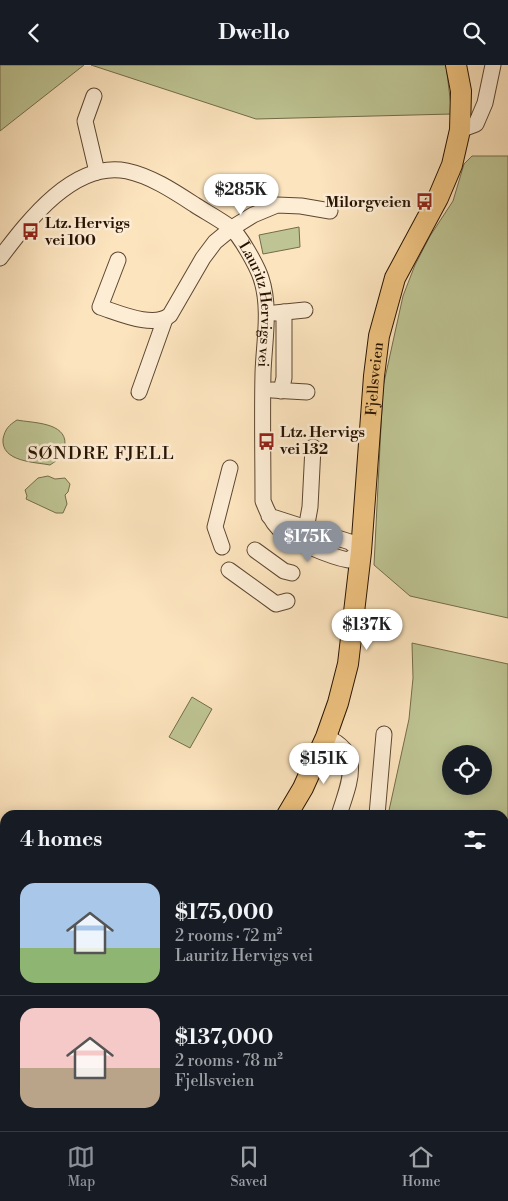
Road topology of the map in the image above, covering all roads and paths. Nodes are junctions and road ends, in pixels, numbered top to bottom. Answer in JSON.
{"nodes":[{"id":1,"x":456,"y":65,"type":"edge"},
{"id":2,"x":493,"y":65,"type":"edge"},
{"id":3,"x":94,"y":96,"type":"dead end"},
{"id":4,"x":460,"y":131,"type":"junction"},
{"id":5,"x":97,"y":172,"type":"junction"},
{"id":6,"x":330,"y":211,"type":"dead end"},
{"id":7,"x":232,"y":228,"type":"junction"},
{"id":8,"x":0,"y":258,"type":"edge"},
{"id":9,"x":118,"y":260,"type":"dead end"},
{"id":10,"x":305,"y":310,"type":"dead end"},
{"id":11,"x":284,"y":312,"type":"junction"},
{"id":12,"x":266,"y":313,"type":"junction"},
{"id":13,"x":165,"y":319,"type":"junction"},
{"id":14,"x":263,"y":390,"type":"junction"},
{"id":15,"x":281,"y":391,"type":"junction"},
{"id":16,"x":139,"y":392,"type":"dead end"},
{"id":17,"x":307,"y":392,"type":"dead end"},
{"id":18,"x":313,"y":447,"type":"dead end"},
{"id":19,"x":230,"y":468,"type":"dead end"},
{"id":20,"x":269,"y":516,"type":"junction"},
{"id":21,"x":306,"y":527,"type":"junction"},
{"id":22,"x":305,"y":545,"type":"junction"},
{"id":23,"x":222,"y":547,"type":"dead end"},
{"id":24,"x":255,"y":551,"type":"dead end"},
{"id":25,"x":361,"y":552,"type":"junction"},
{"id":26,"x":229,"y":570,"type":"dead end"},
{"id":27,"x":292,"y":573,"type":"dead end"},
{"id":28,"x":288,"y":601,"type":"dead end"},
{"id":29,"x":384,"y":734,"type":"dead end"},
{"id":30,"x":326,"y":737,"type":"junction"},
{"id":31,"x":290,"y":810,"type":"edge"},
{"id":32,"x":340,"y":810,"type":"edge"},
{"id":33,"x":377,"y":810,"type":"edge"}],
"edges":[{"from":1,"to":4,"type":"main road","name":"Fjellsveien"},
{"from":2,"to":4,"type":"street"},
{"from":3,"to":5,"type":"street"},
{"from":4,"to":25,"type":"main road","name":"Fjellsveien"},
{"from":5,"to":7,"type":"street","name":"Lauritz Hervigs vei"},
{"from":5,"to":8,"type":"street","name":"Lauritz Hervigs vei"},
{"from":6,"to":7,"type":"street"},
{"from":7,"to":12,"type":"street","name":"Lauritz Hervigs vei"},
{"from":7,"to":13,"type":"street"},
{"from":9,"to":13,"type":"street"},
{"from":10,"to":11,"type":"street"},
{"from":11,"to":12,"type":"street"},
{"from":11,"to":15,"type":"street"},
{"from":12,"to":14,"type":"street","name":"Lauritz Hervigs vei"},
{"from":13,"to":16,"type":"street"},
{"from":14,"to":15,"type":"street"},
{"from":14,"to":20,"type":"street","name":"Lauritz Hervigs vei"},
{"from":15,"to":17,"type":"street"},
{"from":18,"to":21,"type":"street"},
{"from":19,"to":23,"type":"street"},
{"from":20,"to":21,"type":"street"},
{"from":20,"to":22,"type":"street","name":"Lauritz Hervigs vei"},
{"from":21,"to":22,"type":"street"},
{"from":21,"to":25,"type":"street"},
{"from":22,"to":25,"type":"street","name":"Lauritz Hervigs vei"},
{"from":24,"to":27,"type":"street"},
{"from":25,"to":30,"type":"main road","name":"Fjellsveien"},
{"from":26,"to":28,"type":"street"},
{"from":29,"to":33,"type":"street"},
{"from":30,"to":31,"type":"main road","name":"Fjellsveien"},
{"from":30,"to":32,"type":"street"}]}
